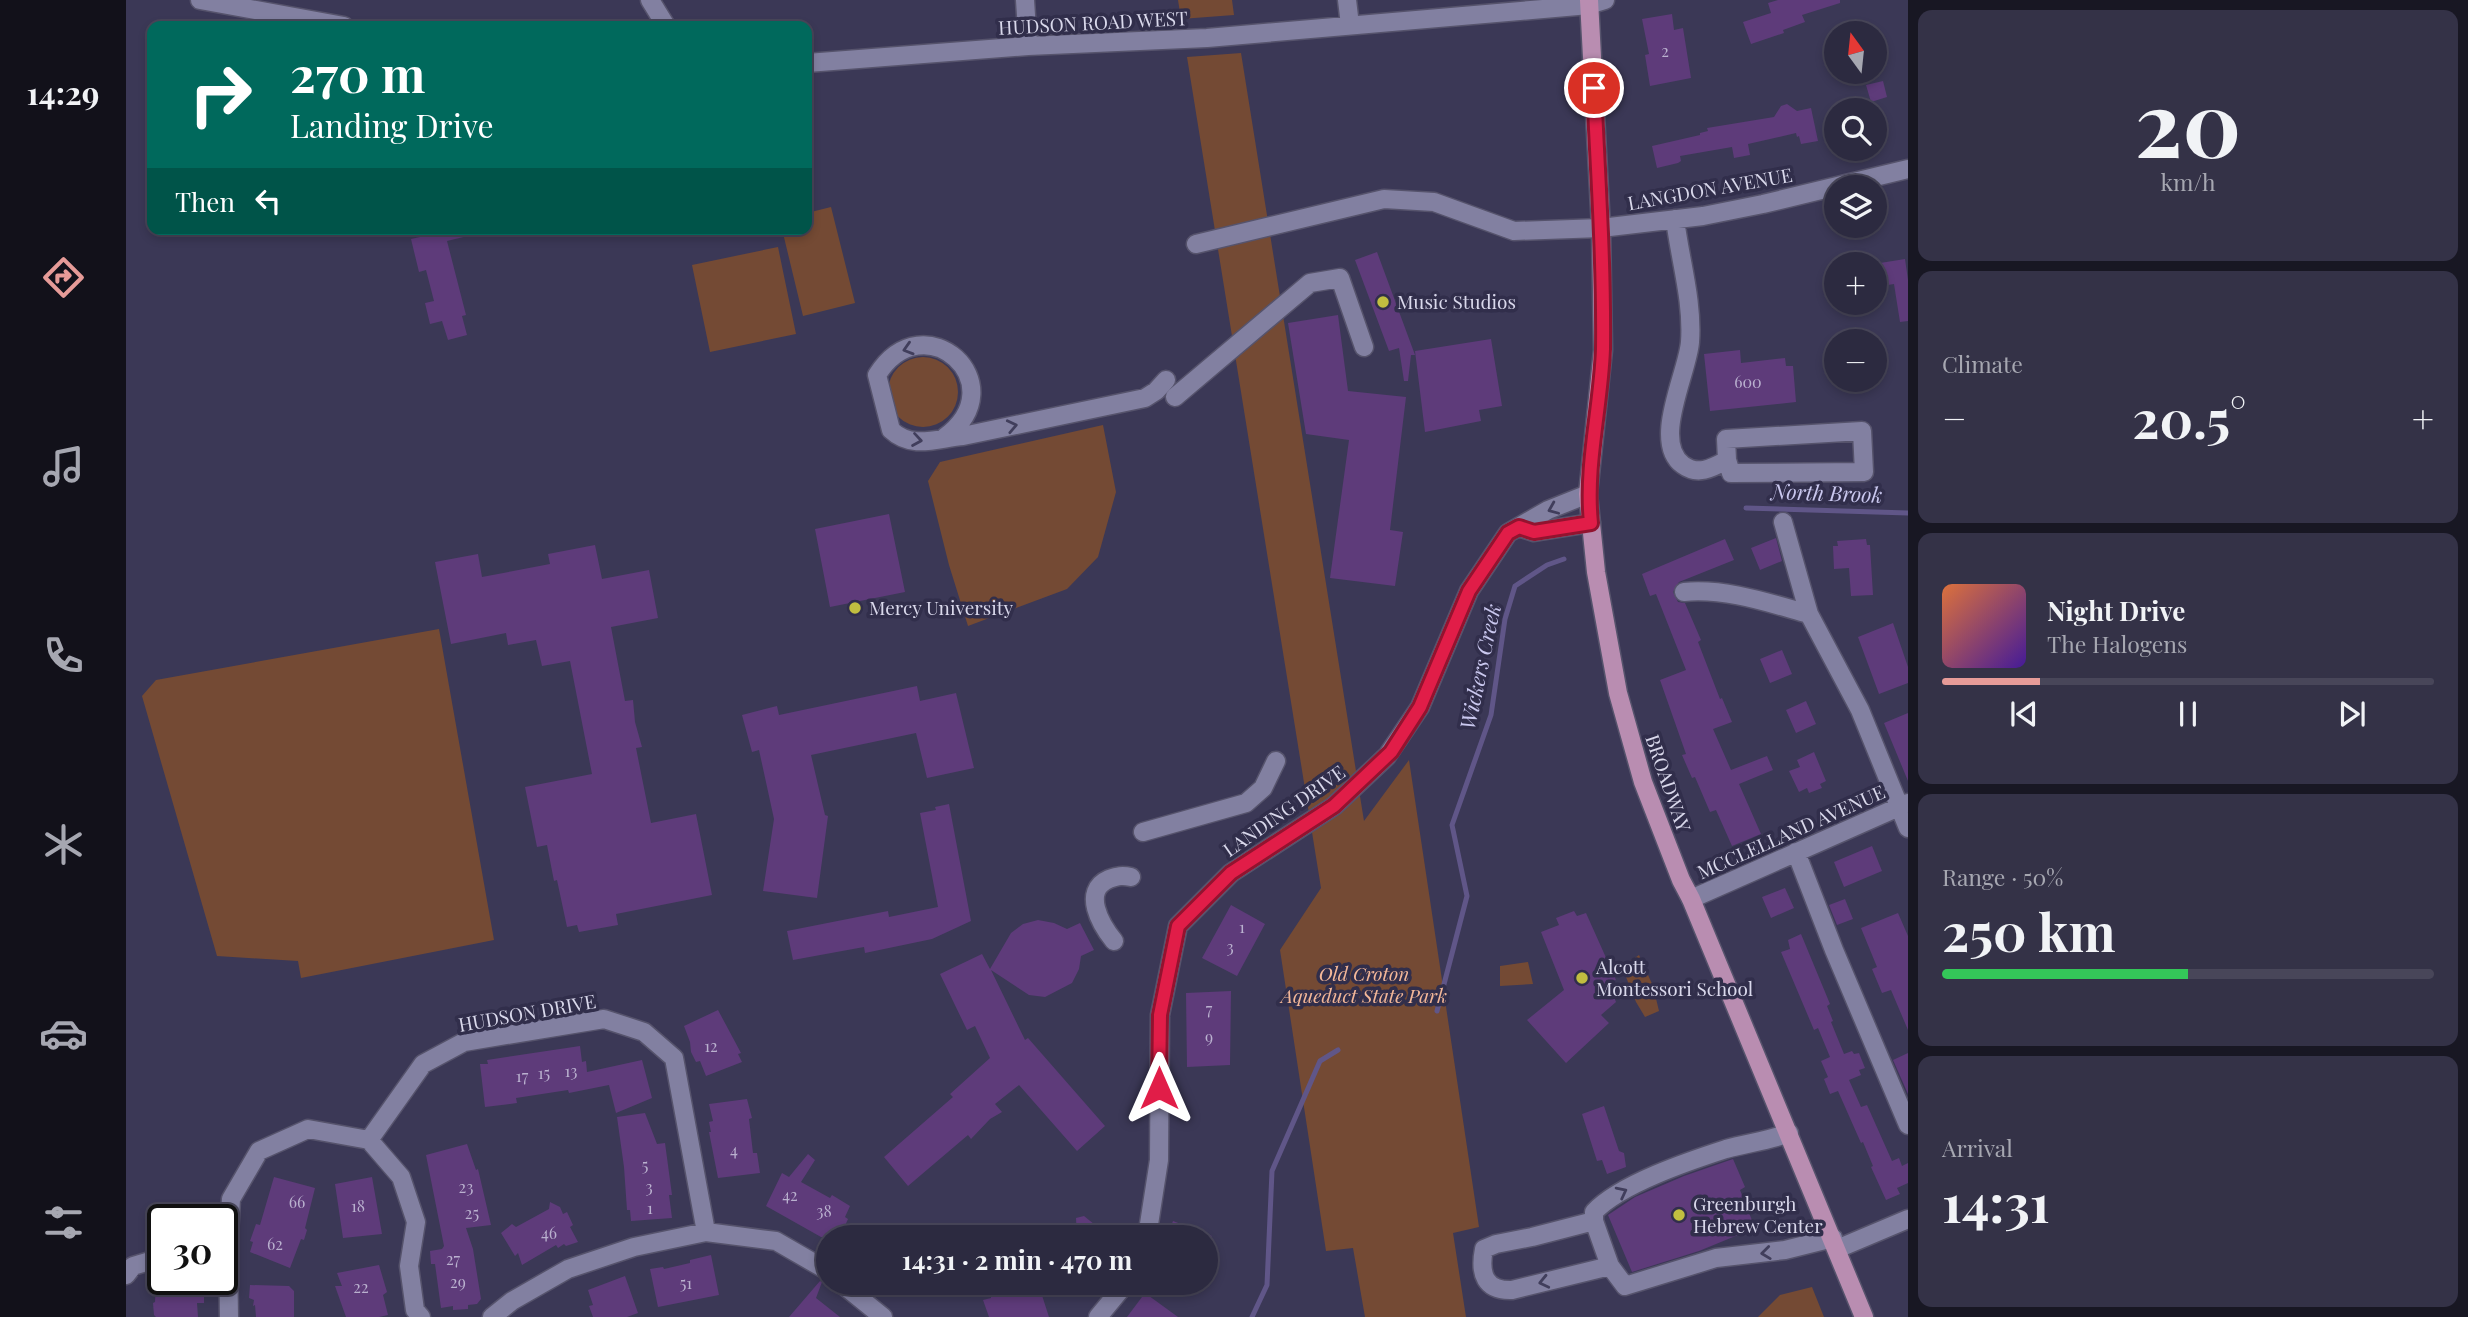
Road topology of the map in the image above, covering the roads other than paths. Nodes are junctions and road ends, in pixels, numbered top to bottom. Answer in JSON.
{"nodes":[{"id":1,"x":200,"y":0,"type":"edge"},
{"id":2,"x":650,"y":0,"type":"edge"},
{"id":3,"x":1025,"y":0,"type":"edge"},
{"id":4,"x":1347,"y":0,"type":"edge"},
{"id":5,"x":1594,"y":2,"type":"edge"},
{"id":6,"x":316,"y":21,"type":"edge"},
{"id":7,"x":663,"y":21,"type":"edge"},
{"id":8,"x":1350,"y":25,"type":"junction"},
{"id":9,"x":1028,"y":46,"type":"junction"},
{"id":10,"x":812,"y":63,"type":"edge"},
{"id":11,"x":1908,"y":169,"type":"edge"},
{"id":12,"x":1675,"y":219,"type":"junction"},
{"id":13,"x":1601,"y":228,"type":"junction"},
{"id":14,"x":1196,"y":244,"type":"dead end"},
{"id":15,"x":1364,"y":347,"type":"dead end"},
{"id":16,"x":1166,"y":380,"type":"dead end"},
{"id":17,"x":1175,"y":397,"type":"dead end"},
{"id":18,"x":945,"y":437,"type":"junction"},
{"id":19,"x":1727,"y":460,"type":"junction"},
{"id":20,"x":1588,"y":494,"type":"junction"},
{"id":21,"x":1783,"y":522,"type":"dead end"},
{"id":22,"x":1591,"y":523,"type":"junction"},
{"id":23,"x":1519,"y":527,"type":"junction"},
{"id":24,"x":1684,"y":592,"type":"dead end"},
{"id":25,"x":1809,"y":614,"type":"junction"},
{"id":26,"x":1276,"y":761,"type":"dead end"},
{"id":27,"x":1904,"y":805,"type":"edge"},
{"id":28,"x":1908,"y":828,"type":"edge"},
{"id":29,"x":1143,"y":832,"type":"dead end"},
{"id":30,"x":1796,"y":852,"type":"junction"},
{"id":31,"x":1131,"y":877,"type":"dead end"},
{"id":32,"x":1691,"y":899,"type":"junction"},
{"id":33,"x":1114,"y":941,"type":"dead end"},
{"id":34,"x":1908,"y":1125,"type":"edge"},
{"id":35,"x":1789,"y":1133,"type":"junction"},
{"id":36,"x":369,"y":1140,"type":"junction"},
{"id":37,"x":230,"y":1204,"type":"edge"},
{"id":38,"x":1908,"y":1219,"type":"edge"},
{"id":39,"x":1594,"y":1221,"type":"junction"},
{"id":40,"x":1149,"y":1225,"type":"edge"},
{"id":41,"x":706,"y":1232,"type":"junction"},
{"id":42,"x":1835,"y":1243,"type":"junction"},
{"id":43,"x":147,"y":1261,"type":"edge"},
{"id":44,"x":816,"y":1265,"type":"edge"},
{"id":45,"x":1610,"y":1266,"type":"junction"},
{"id":46,"x":126,"y":1275,"type":"edge"},
{"id":47,"x":228,"y":1295,"type":"edge"},
{"id":48,"x":856,"y":1295,"type":"edge"},
{"id":49,"x":1116,"y":1295,"type":"edge"},
{"id":50,"x":229,"y":1317,"type":"edge"},
{"id":51,"x":421,"y":1317,"type":"edge"},
{"id":52,"x":492,"y":1317,"type":"edge"},
{"id":53,"x":883,"y":1317,"type":"edge"},
{"id":54,"x":1098,"y":1317,"type":"edge"},
{"id":55,"x":1864,"y":1317,"type":"edge"}],
"edges":[{"from":1,"to":6,"type":"street"},
{"from":2,"to":7,"type":"street"},
{"from":3,"to":9,"type":"street"},
{"from":4,"to":8,"type":"street"},
{"from":5,"to":8,"type":"street","name":"HUDSON ROAD WEST"},
{"from":5,"to":13,"type":"main road","name":"BROADWAY"},
{"from":8,"to":9,"type":"street","name":"HUDSON ROAD WEST"},
{"from":9,"to":10,"type":"street","name":"HUDSON ROAD WEST"},
{"from":11,"to":12,"type":"street","name":"LANGDON AVENUE"},
{"from":12,"to":13,"type":"street","name":"LANGDON AVENUE"},
{"from":12,"to":19,"type":"street"},
{"from":13,"to":14,"type":"street","name":"LANGDON AVENUE"},
{"from":13,"to":20,"type":"main road","name":"BROADWAY"},
{"from":15,"to":17,"type":"street"},
{"from":18,"to":16,"type":"street","one_way":true},
{"from":18,"to":18,"type":"street","one_way":true},
{"from":19,"to":19,"type":"street"},
{"from":20,"to":22,"type":"main road","name":"BROADWAY"},
{"from":20,"to":23,"type":"street","name":"LANDING DRIVE","one_way":true},
{"from":21,"to":25,"type":"street"},
{"from":22,"to":23,"type":"street"},
{"from":22,"to":32,"type":"main road","name":"BROADWAY"},
{"from":23,"to":40,"type":"street","name":"LANDING DRIVE"},
{"from":24,"to":25,"type":"street"},
{"from":25,"to":27,"type":"street"},
{"from":26,"to":29,"type":"street"},
{"from":27,"to":28,"type":"street"},
{"from":27,"to":30,"type":"street","name":"MCCLELLAND AVENUE"},
{"from":30,"to":32,"type":"street","name":"MCCLELLAND AVENUE"},
{"from":30,"to":34,"type":"street"},
{"from":31,"to":33,"type":"street"},
{"from":32,"to":35,"type":"main road","name":"BROADWAY"},
{"from":39,"to":35,"type":"street","one_way":true},
{"from":35,"to":42,"type":"main road","name":"BROADWAY"},
{"from":36,"to":37,"type":"street"},
{"from":36,"to":41,"type":"street","name":"HUDSON DRIVE"},
{"from":36,"to":51,"type":"street"},
{"from":38,"to":42,"type":"street"},
{"from":39,"to":45,"type":"street"},
{"from":45,"to":39,"type":"street","one_way":true},
{"from":41,"to":44,"type":"street"},
{"from":41,"to":52,"type":"street"},
{"from":42,"to":45,"type":"street","one_way":true},
{"from":42,"to":55,"type":"main road","name":"BROADWAY"},
{"from":43,"to":46,"type":"street"},
{"from":47,"to":50,"type":"street"},
{"from":48,"to":53,"type":"street"},
{"from":49,"to":54,"type":"street"}]}
